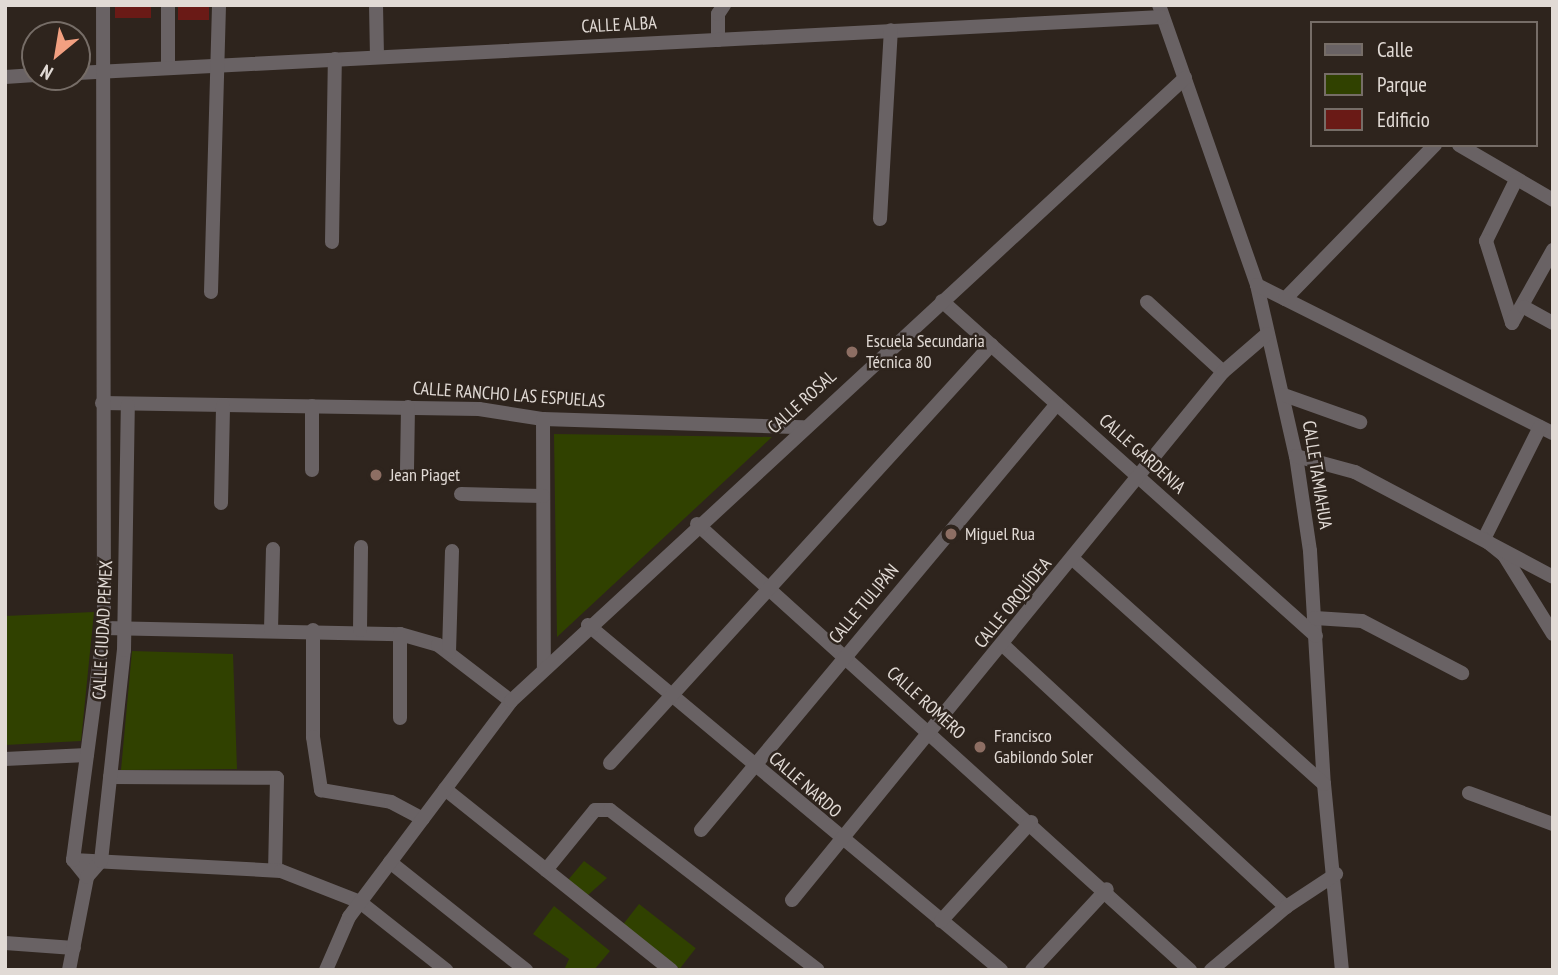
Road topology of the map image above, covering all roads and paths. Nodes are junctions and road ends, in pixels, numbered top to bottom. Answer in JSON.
{"nodes":[{"id":1,"x":103,"y":5,"type":"edge"},
{"id":2,"x":168,"y":5,"type":"edge"},
{"id":3,"x":219,"y":5,"type":"edge"},
{"id":4,"x":376,"y":5,"type":"edge"},
{"id":5,"x":717,"y":8,"type":"edge"},
{"id":6,"x":1161,"y":11,"type":"edge"},
{"id":7,"x":891,"y":30,"type":"junction"},
{"id":8,"x":718,"y":40,"type":"junction"},
{"id":9,"x":377,"y":57,"type":"junction"},
{"id":10,"x":335,"y":60,"type":"junction"},
{"id":11,"x":215,"y":66,"type":"junction"},
{"id":12,"x":168,"y":68,"type":"junction"},
{"id":13,"x":104,"y":71,"type":"junction"},
{"id":14,"x":91,"y":72,"type":"edge"},
{"id":15,"x":1185,"y":78,"type":"junction"},
{"id":16,"x":1433,"y":147,"type":"edge"},
{"id":17,"x":1462,"y":147,"type":"edge"},
{"id":18,"x":1517,"y":180,"type":"junction"},
{"id":19,"x":1553,"y":200,"type":"edge"},
{"id":20,"x":880,"y":219,"type":"dead end"},
{"id":21,"x":332,"y":242,"type":"dead end"},
{"id":22,"x":1553,"y":250,"type":"edge"},
{"id":23,"x":1257,"y":285,"type":"junction"},
{"id":24,"x":211,"y":292,"type":"dead end"},
{"id":25,"x":1285,"y":299,"type":"junction"},
{"id":26,"x":942,"y":301,"type":"junction"},
{"id":27,"x":1147,"y":302,"type":"dead end"},
{"id":28,"x":1524,"y":307,"type":"junction"},
{"id":29,"x":1553,"y":323,"type":"edge"},
{"id":30,"x":1268,"y":334,"type":"junction"},
{"id":31,"x":991,"y":345,"type":"junction"},
{"id":32,"x":1223,"y":372,"type":"junction"},
{"id":33,"x":1284,"y":395,"type":"junction"},
{"id":34,"x":102,"y":403,"type":"junction"},
{"id":35,"x":1056,"y":404,"type":"junction"},
{"id":36,"x":128,"y":405,"type":"junction"},
{"id":37,"x":223,"y":406,"type":"junction"},
{"id":38,"x":313,"y":406,"type":"junction"},
{"id":39,"x":408,"y":407,"type":"junction"},
{"id":40,"x":544,"y":419,"type":"junction"},
{"id":41,"x":1360,"y":422,"type":"dead end"},
{"id":42,"x":803,"y":428,"type":"junction"},
{"id":43,"x":1547,"y":430,"type":"edge"},
{"id":44,"x":1296,"y":456,"type":"junction"},
{"id":45,"x":312,"y":470,"type":"dead end"},
{"id":46,"x":407,"y":470,"type":"dead end"},
{"id":47,"x":1140,"y":478,"type":"junction"},
{"id":48,"x":461,"y":494,"type":"dead end"},
{"id":49,"x":543,"y":496,"type":"junction"},
{"id":50,"x":222,"y":503,"type":"dead end"},
{"id":51,"x":697,"y":524,"type":"junction"},
{"id":52,"x":1484,"y":539,"type":"junction"},
{"id":53,"x":361,"y":547,"type":"dead end"},
{"id":54,"x":273,"y":549,"type":"dead end"},
{"id":55,"x":452,"y":551,"type":"dead end"},
{"id":56,"x":1073,"y":559,"type":"junction"},
{"id":57,"x":1553,"y":577,"type":"edge"},
{"id":58,"x":770,"y":589,"type":"junction"},
{"id":59,"x":1315,"y":618,"type":"junction"},
{"id":60,"x":588,"y":625,"type":"junction"},
{"id":61,"x":104,"y":628,"type":"junction"},
{"id":62,"x":126,"y":629,"type":"junction"},
{"id":63,"x":271,"y":629,"type":"junction"},
{"id":64,"x":313,"y":630,"type":"junction"},
{"id":65,"x":360,"y":630,"type":"junction"},
{"id":66,"x":400,"y":634,"type":"junction"},
{"id":67,"x":1553,"y":634,"type":"edge"},
{"id":68,"x":1316,"y":636,"type":"junction"},
{"id":69,"x":1003,"y":645,"type":"junction"},
{"id":70,"x":449,"y":653,"type":"junction"},
{"id":71,"x":845,"y":656,"type":"junction"},
{"id":72,"x":544,"y":669,"type":"junction"},
{"id":73,"x":1462,"y":673,"type":"dead end"},
{"id":74,"x":671,"y":696,"type":"junction"},
{"id":75,"x":511,"y":701,"type":"junction"},
{"id":76,"x":400,"y":718,"type":"dead end"},
{"id":77,"x":932,"y":733,"type":"junction"},
{"id":78,"x":87,"y":755,"type":"junction"},
{"id":79,"x":5,"y":759,"type":"edge"},
{"id":80,"x":610,"y":763,"type":"dead end"},
{"id":81,"x":753,"y":766,"type":"junction"},
{"id":82,"x":110,"y":777,"type":"junction"},
{"id":83,"x":1324,"y":784,"type":"junction"},
{"id":84,"x":444,"y":789,"type":"junction"},
{"id":85,"x":1469,"y":793,"type":"dead end"},
{"id":86,"x":423,"y":819,"type":"junction"},
{"id":87,"x":1031,"y":821,"type":"junction"},
{"id":88,"x":1553,"y":824,"type":"edge"},
{"id":89,"x":701,"y":830,"type":"dead end"},
{"id":90,"x":842,"y":842,"type":"junction"},
{"id":91,"x":73,"y":860,"type":"junction"},
{"id":92,"x":101,"y":861,"type":"junction"},
{"id":93,"x":390,"y":862,"type":"junction"},
{"id":94,"x":275,"y":870,"type":"junction"},
{"id":95,"x":546,"y":870,"type":"junction"},
{"id":96,"x":1336,"y":874,"type":"junction"},
{"id":97,"x":87,"y":877,"type":"junction"},
{"id":98,"x":1107,"y":889,"type":"junction"},
{"id":99,"x":792,"y":900,"type":"dead end"},
{"id":100,"x":360,"y":902,"type":"junction"},
{"id":101,"x":1286,"y":907,"type":"junction"},
{"id":102,"x":941,"y":921,"type":"junction"},
{"id":103,"x":5,"y":943,"type":"edge"},
{"id":104,"x":74,"y":948,"type":"junction"},
{"id":105,"x":69,"y":970,"type":"edge"},
{"id":106,"x":326,"y":970,"type":"edge"},
{"id":107,"x":446,"y":970,"type":"edge"},
{"id":108,"x":526,"y":970,"type":"edge"},
{"id":109,"x":671,"y":970,"type":"edge"},
{"id":110,"x":818,"y":970,"type":"edge"},
{"id":111,"x":1001,"y":970,"type":"edge"},
{"id":112,"x":1032,"y":970,"type":"edge"},
{"id":113,"x":1190,"y":970,"type":"edge"},
{"id":114,"x":1211,"y":970,"type":"edge"},
{"id":115,"x":1342,"y":970,"type":"edge"}],
"edges":[{"from":1,"to":13,"type":"street","name":"CALLE CIUDAD PEMEX"},
{"from":2,"to":12,"type":"street"},
{"from":3,"to":11,"type":"street"},
{"from":4,"to":9,"type":"street"},
{"from":5,"to":8,"type":"street"},
{"from":6,"to":7,"type":"street","name":"CALLE ALBA"},
{"from":6,"to":15,"type":"street","name":"CALLE TAMIAHUA"},
{"from":7,"to":8,"type":"street","name":"CALLE ALBA"},
{"from":7,"to":20,"type":"street"},
{"from":8,"to":9,"type":"street","name":"CALLE ALBA"},
{"from":9,"to":10,"type":"street","name":"CALLE ALBA"},
{"from":10,"to":11,"type":"street","name":"CALLE ALBA"},
{"from":10,"to":21,"type":"street"},
{"from":11,"to":12,"type":"street","name":"CALLE ALBA"},
{"from":11,"to":24,"type":"street"},
{"from":12,"to":13,"type":"street","name":"CALLE ALBA"},
{"from":13,"to":14,"type":"street","name":"CALLE ALBA"},
{"from":13,"to":34,"type":"street","name":"CALLE CIUDAD PEMEX"},
{"from":15,"to":23,"type":"street","name":"CALLE TAMIAHUA"},
{"from":15,"to":26,"type":"street","name":"CALLE ROSAL"},
{"from":16,"to":25,"type":"street"},
{"from":17,"to":18,"type":"street"},
{"from":18,"to":19,"type":"street"},
{"from":18,"to":28,"type":"street"},
{"from":22,"to":28,"type":"street"},
{"from":23,"to":25,"type":"street"},
{"from":23,"to":30,"type":"street","name":"CALLE TAMIAHUA"},
{"from":25,"to":43,"type":"street"},
{"from":26,"to":31,"type":"street","name":"CALLE GARDENIA"},
{"from":26,"to":42,"type":"street","name":"CALLE ROSAL"},
{"from":27,"to":32,"type":"street"},
{"from":28,"to":29,"type":"street"},
{"from":30,"to":32,"type":"street","name":"CALLE ORQUÍDEA"},
{"from":30,"to":33,"type":"street","name":"CALLE TAMIAHUA"},
{"from":31,"to":35,"type":"street","name":"CALLE GARDENIA"},
{"from":31,"to":58,"type":"street"},
{"from":32,"to":47,"type":"street","name":"CALLE ORQUÍDEA"},
{"from":33,"to":41,"type":"street"},
{"from":33,"to":44,"type":"street","name":"CALLE TAMIAHUA"},
{"from":34,"to":36,"type":"street"},
{"from":34,"to":61,"type":"street","name":"CALLE CIUDAD PEMEX"},
{"from":35,"to":47,"type":"street","name":"CALLE GARDENIA"},
{"from":35,"to":71,"type":"street","name":"CALLE TULIPÁN"},
{"from":36,"to":37,"type":"street","name":"CALLE RANCHO LAS ESPUELAS"},
{"from":36,"to":62,"type":"street","name":"CALLE CIUDAD PEMEX"},
{"from":37,"to":38,"type":"street","name":"CALLE RANCHO LAS ESPUELAS"},
{"from":37,"to":50,"type":"street"},
{"from":38,"to":39,"type":"street","name":"CALLE RANCHO LAS ESPUELAS"},
{"from":38,"to":45,"type":"street"},
{"from":39,"to":40,"type":"street","name":"CALLE RANCHO LAS ESPUELAS"},
{"from":39,"to":46,"type":"street"},
{"from":40,"to":42,"type":"street","name":"CALLE RANCHO LAS ESPUELAS"},
{"from":40,"to":49,"type":"street"},
{"from":42,"to":51,"type":"street","name":"CALLE ROSAL"},
{"from":43,"to":52,"type":"street"},
{"from":44,"to":52,"type":"street"},
{"from":44,"to":59,"type":"street","name":"CALLE TAMIAHUA"},
{"from":47,"to":56,"type":"street","name":"CALLE ORQUÍDEA"},
{"from":47,"to":68,"type":"street","name":"CALLE GARDENIA"},
{"from":48,"to":49,"type":"street"},
{"from":49,"to":72,"type":"street"},
{"from":51,"to":58,"type":"street","name":"CALLE ROMERO"},
{"from":51,"to":60,"type":"street","name":"CALLE ROSAL"},
{"from":52,"to":57,"type":"street"},
{"from":52,"to":67,"type":"street"},
{"from":53,"to":65,"type":"street"},
{"from":54,"to":63,"type":"street"},
{"from":55,"to":70,"type":"street"},
{"from":56,"to":69,"type":"street","name":"CALLE ORQUÍDEA"},
{"from":56,"to":83,"type":"street"},
{"from":58,"to":71,"type":"street","name":"CALLE ROMERO"},
{"from":58,"to":74,"type":"street"},
{"from":59,"to":68,"type":"street","name":"CALLE TAMIAHUA"},
{"from":59,"to":73,"type":"street"},
{"from":60,"to":72,"type":"street","name":"CALLE ROSAL"},
{"from":60,"to":74,"type":"street","name":"CALLE NARDO"},
{"from":61,"to":62,"type":"street"},
{"from":61,"to":78,"type":"street","name":"CALLE CIUDAD PEMEX"},
{"from":62,"to":63,"type":"street"},
{"from":62,"to":82,"type":"street","name":"CALLE CIUDAD PEMEX"},
{"from":63,"to":64,"type":"street"},
{"from":64,"to":65,"type":"street"},
{"from":64,"to":86,"type":"street"},
{"from":65,"to":66,"type":"street"},
{"from":66,"to":70,"type":"street"},
{"from":66,"to":76,"type":"street"},
{"from":68,"to":83,"type":"street","name":"CALLE TAMIAHUA"},
{"from":69,"to":77,"type":"street","name":"CALLE ORQUÍDEA"},
{"from":69,"to":101,"type":"street"},
{"from":70,"to":75,"type":"street"},
{"from":71,"to":77,"type":"street","name":"CALLE ROMERO"},
{"from":71,"to":81,"type":"street","name":"CALLE TULIPÁN"},
{"from":72,"to":75,"type":"street","name":"CALLE ROSAL"},
{"from":74,"to":80,"type":"street"},
{"from":74,"to":81,"type":"street","name":"CALLE NARDO"},
{"from":75,"to":84,"type":"street","name":"CALLE ROSAL"},
{"from":77,"to":87,"type":"street","name":"CALLE ROMERO"},
{"from":77,"to":90,"type":"street","name":"CALLE ORQUÍDEA"},
{"from":78,"to":79,"type":"street"},
{"from":78,"to":91,"type":"street","name":"CALLE CIUDAD PEMEX"},
{"from":81,"to":89,"type":"street","name":"CALLE TULIPÁN"},
{"from":81,"to":90,"type":"street","name":"CALLE NARDO"},
{"from":82,"to":92,"type":"street","name":"CALLE CIUDAD PEMEX"},
{"from":82,"to":94,"type":"street"},
{"from":83,"to":96,"type":"street","name":"CALLE TAMIAHUA"},
{"from":84,"to":86,"type":"street","name":"CALLE ROSAL"},
{"from":84,"to":95,"type":"street"},
{"from":85,"to":88,"type":"street"},
{"from":86,"to":93,"type":"street","name":"CALLE ROSAL"},
{"from":87,"to":98,"type":"street","name":"CALLE ROMERO"},
{"from":87,"to":102,"type":"street"},
{"from":90,"to":99,"type":"street","name":"CALLE ORQUÍDEA"},
{"from":90,"to":102,"type":"street","name":"CALLE NARDO"},
{"from":91,"to":92,"type":"street"},
{"from":91,"to":97,"type":"street"},
{"from":92,"to":94,"type":"street"},
{"from":92,"to":97,"type":"street"},
{"from":93,"to":100,"type":"street","name":"CALLE ROSAL"},
{"from":93,"to":108,"type":"street"},
{"from":94,"to":100,"type":"street"},
{"from":95,"to":109,"type":"street"},
{"from":95,"to":110,"type":"street"},
{"from":96,"to":101,"type":"street"},
{"from":96,"to":115,"type":"street","name":"CALLE TAMIAHUA"},
{"from":97,"to":104,"type":"street"},
{"from":98,"to":112,"type":"street"},
{"from":98,"to":113,"type":"street","name":"CALLE ROMERO"},
{"from":100,"to":106,"type":"street","name":"CALLE ROSAL"},
{"from":100,"to":107,"type":"street"},
{"from":101,"to":114,"type":"street"},
{"from":102,"to":111,"type":"street","name":"CALLE NARDO"},
{"from":103,"to":104,"type":"street"},
{"from":104,"to":105,"type":"street"}]}
